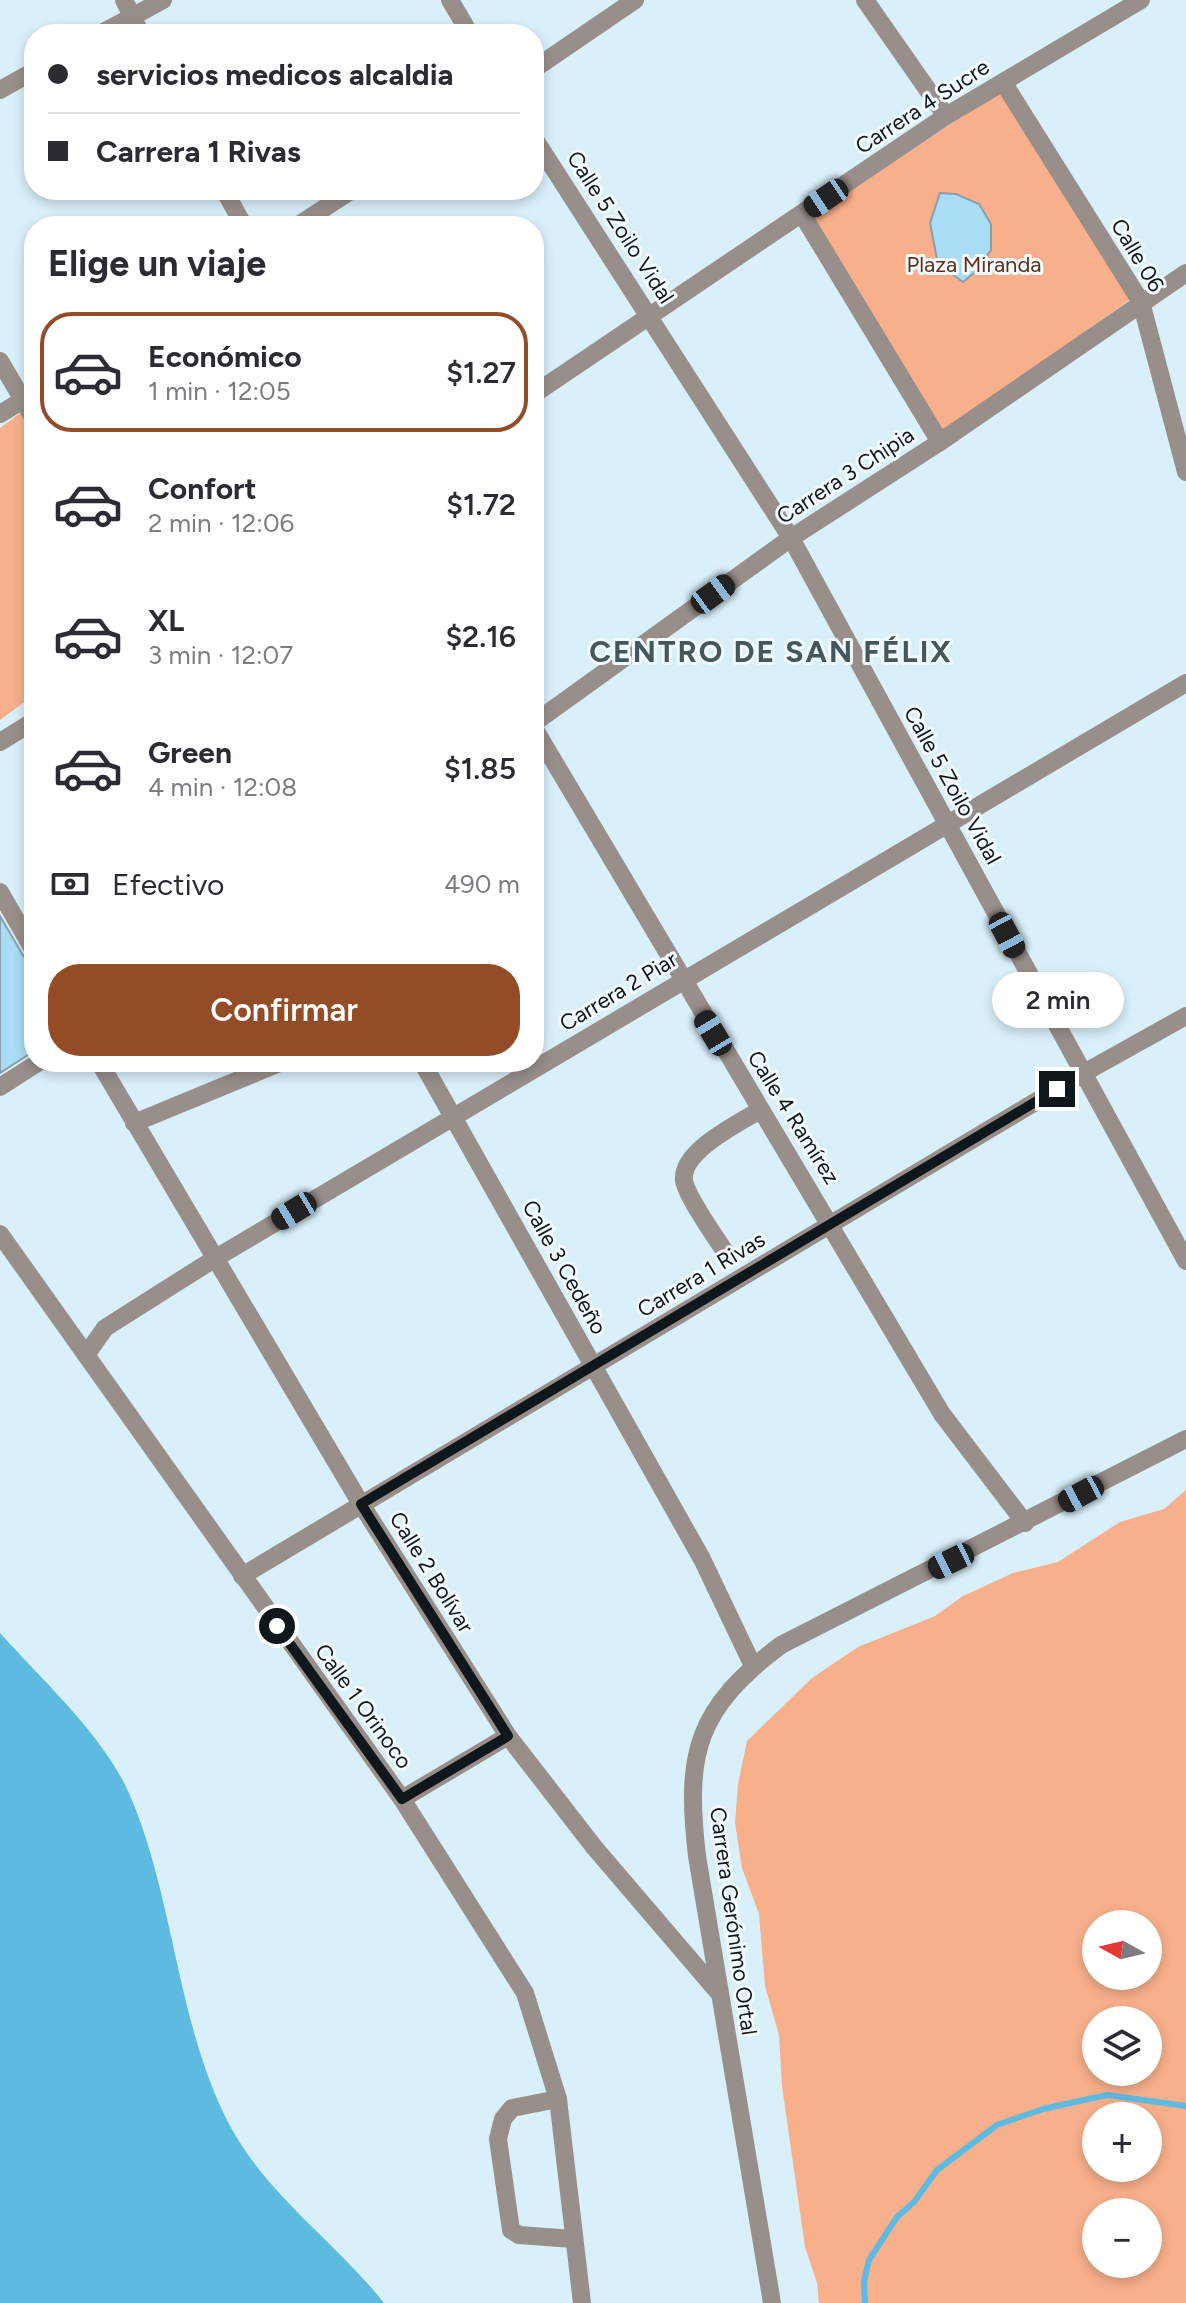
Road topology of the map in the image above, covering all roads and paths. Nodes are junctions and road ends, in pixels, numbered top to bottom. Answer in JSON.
{"nodes":[{"id":1,"x":163,"y":0,"type":"edge"},
{"id":2,"x":450,"y":0,"type":"edge"},
{"id":3,"x":635,"y":0,"type":"edge"},
{"id":4,"x":865,"y":0,"type":"edge"},
{"id":5,"x":1141,"y":0,"type":"edge"},
{"id":6,"x":128,"y":8,"type":"edge"},
{"id":7,"x":111,"y":24,"type":"edge"},
{"id":8,"x":464,"y":24,"type":"edge"},
{"id":9,"x":544,"y":62,"type":"edge"},
{"id":10,"x":24,"y":77,"type":"edge"},
{"id":11,"x":1003,"y":82,"type":"junction"},
{"id":12,"x":0,"y":90,"type":"edge"},
{"id":13,"x":946,"y":116,"type":"junction"},
{"id":14,"x":544,"y":153,"type":"edge"},
{"id":15,"x":337,"y":200,"type":"edge"},
{"id":16,"x":802,"y":214,"type":"junction"},
{"id":17,"x":312,"y":216,"type":"edge"},
{"id":18,"x":1186,"y":273,"type":"edge"},
{"id":19,"x":1141,"y":302,"type":"junction"},
{"id":20,"x":649,"y":315,"type":"junction"},
{"id":21,"x":0,"y":361,"type":"edge"},
{"id":22,"x":544,"y":387,"type":"edge"},
{"id":23,"x":24,"y":391,"type":"edge"},
{"id":24,"x":24,"y":399,"type":"edge"},
{"id":25,"x":0,"y":414,"type":"edge"},
{"id":26,"x":940,"y":442,"type":"junction"},
{"id":27,"x":1186,"y":472,"type":"edge"},
{"id":28,"x":791,"y":538,"type":"junction"},
{"id":29,"x":1186,"y":683,"type":"edge"},
{"id":30,"x":544,"y":719,"type":"edge"},
{"id":31,"x":24,"y":727,"type":"edge"},
{"id":32,"x":0,"y":742,"type":"edge"},
{"id":33,"x":544,"y":743,"type":"edge"},
{"id":34,"x":947,"y":823,"type":"junction"},
{"id":35,"x":0,"y":892,"type":"edge"},
{"id":36,"x":24,"y":934,"type":"edge"},
{"id":37,"x":682,"y":981,"type":"junction"},
{"id":38,"x":1186,"y":1016,"type":"edge"},
{"id":39,"x":544,"y":1063,"type":"edge"},
{"id":40,"x":24,"y":1072,"type":"edge"},
{"id":41,"x":105,"y":1072,"type":"edge"},
{"id":42,"x":258,"y":1072,"type":"edge"},
{"id":43,"x":428,"y":1072,"type":"edge"},
{"id":44,"x":529,"y":1072,"type":"edge"},
{"id":45,"x":1082,"y":1074,"type":"junction"},
{"id":46,"x":0,"y":1087,"type":"edge"},
{"id":47,"x":760,"y":1110,"type":"junction"},
{"id":48,"x":455,"y":1116,"type":"junction"},
{"id":49,"x":134,"y":1123,"type":"junction"},
{"id":50,"x":832,"y":1224,"type":"junction"},
{"id":51,"x":0,"y":1234,"type":"edge"},
{"id":52,"x":725,"y":1252,"type":"dead end"},
{"id":53,"x":214,"y":1259,"type":"junction"},
{"id":54,"x":1186,"y":1261,"type":"edge"},
{"id":55,"x":86,"y":1355,"type":"junction"},
{"id":56,"x":593,"y":1367,"type":"junction"},
{"id":57,"x":1186,"y":1439,"type":"edge"},
{"id":58,"x":361,"y":1504,"type":"junction"},
{"id":59,"x":1025,"y":1523,"type":"junction"},
{"id":60,"x":242,"y":1576,"type":"junction"},
{"id":61,"x":753,"y":1666,"type":"junction"},
{"id":62,"x":508,"y":1736,"type":"junction"},
{"id":63,"x":402,"y":1799,"type":"junction"},
{"id":64,"x":720,"y":1994,"type":"junction"},
{"id":65,"x":558,"y":2099,"type":"junction"},
{"id":66,"x":573,"y":2239,"type":"junction"},
{"id":67,"x":582,"y":2303,"type":"edge"},
{"id":68,"x":772,"y":2303,"type":"edge"}],
"edges":[{"from":1,"to":6,"type":"street"},
{"from":2,"to":8,"type":"street"},
{"from":3,"to":9,"type":"street"},
{"from":4,"to":13,"type":"street"},
{"from":5,"to":11,"type":"street","name":"Carrera 4 Sucre"},
{"from":6,"to":7,"type":"street"},
{"from":10,"to":12,"type":"street"},
{"from":11,"to":13,"type":"street","name":"Carrera 4 Sucre"},
{"from":11,"to":19,"type":"street","name":"Calle 06"},
{"from":13,"to":16,"type":"street","name":"Carrera 4 Sucre"},
{"from":14,"to":20,"type":"street","name":"Calle 5 Zoilo Vidal"},
{"from":15,"to":17,"type":"street"},
{"from":16,"to":20,"type":"street","name":"Carrera 4 Sucre"},
{"from":16,"to":26,"type":"street"},
{"from":18,"to":19,"type":"street","name":"Carrera 3 Chipia"},
{"from":19,"to":26,"type":"street","name":"Carrera 3 Chipia"},
{"from":19,"to":27,"type":"street","name":"Calle 06"},
{"from":20,"to":22,"type":"street","name":"Carrera 4 Sucre"},
{"from":20,"to":28,"type":"street","name":"Calle 5 Zoilo Vidal"},
{"from":21,"to":23,"type":"street"},
{"from":24,"to":25,"type":"street"},
{"from":26,"to":28,"type":"street","name":"Carrera 3 Chipia"},
{"from":28,"to":30,"type":"street","name":"Carrera 3 Chipia"},
{"from":28,"to":34,"type":"street","name":"Calle 5 Zoilo Vidal"},
{"from":29,"to":34,"type":"street","name":"Carrera 2 Piar"},
{"from":31,"to":32,"type":"street"},
{"from":33,"to":37,"type":"street","name":"Calle 4 Ramírez"},
{"from":34,"to":37,"type":"street","name":"Carrera 2 Piar"},
{"from":34,"to":45,"type":"street","name":"Calle 5 Zoilo Vidal"},
{"from":35,"to":36,"type":"street"},
{"from":37,"to":39,"type":"street","name":"Carrera 2 Piar"},
{"from":37,"to":47,"type":"street","name":"Calle 4 Ramírez"},
{"from":38,"to":45,"type":"street","name":"Carrera 1 Rivas"},
{"from":40,"to":46,"type":"street"},
{"from":41,"to":49,"type":"street","name":"Calle 2 Bolívar"},
{"from":42,"to":49,"type":"street"},
{"from":43,"to":48,"type":"street","name":"Calle 3 Cedeño"},
{"from":44,"to":48,"type":"street","name":"Carrera 2 Piar"},
{"from":45,"to":50,"type":"street","name":"Carrera 1 Rivas"},
{"from":45,"to":54,"type":"street","name":"Calle 5 Zoilo Vidal"},
{"from":47,"to":50,"type":"street","name":"Calle 4 Ramírez"},
{"from":47,"to":52,"type":"street"},
{"from":48,"to":53,"type":"street","name":"Carrera 2 Piar"},
{"from":48,"to":56,"type":"street","name":"Calle 3 Cedeño"},
{"from":49,"to":53,"type":"street","name":"Calle 2 Bolívar"},
{"from":50,"to":56,"type":"street","name":"Carrera 1 Rivas"},
{"from":50,"to":59,"type":"street","name":"Calle 4 Ramírez"},
{"from":51,"to":55,"type":"street","name":"Calle 1 Orinoco"},
{"from":53,"to":55,"type":"street","name":"Carrera 2 Piar"},
{"from":53,"to":58,"type":"street","name":"Calle 2 Bolívar"},
{"from":55,"to":60,"type":"street","name":"Calle 1 Orinoco"},
{"from":56,"to":58,"type":"street","name":"Carrera 1 Rivas"},
{"from":56,"to":61,"type":"street","name":"Calle 3 Cedeño"},
{"from":57,"to":59,"type":"street","name":"Carrera Gerónimo Ortal"},
{"from":58,"to":60,"type":"street","name":"Carrera 1 Rivas"},
{"from":58,"to":62,"type":"street","name":"Calle 2 Bolívar"},
{"from":59,"to":61,"type":"street","name":"Carrera Gerónimo Ortal"},
{"from":60,"to":63,"type":"street","name":"Calle 1 Orinoco"},
{"from":61,"to":64,"type":"street","name":"Carrera Gerónimo Ortal"},
{"from":62,"to":63,"type":"street"},
{"from":62,"to":64,"type":"street","name":"Calle 2 Bolívar"},
{"from":63,"to":65,"type":"street","name":"Calle 1 Orinoco"},
{"from":64,"to":68,"type":"street","name":"Carrera Gerónimo Ortal"},
{"from":65,"to":66,"type":"street","name":"Calle 1 Orinoco"},
{"from":65,"to":66,"type":"street"},
{"from":66,"to":67,"type":"street","name":"Calle 1 Orinoco"}]}
